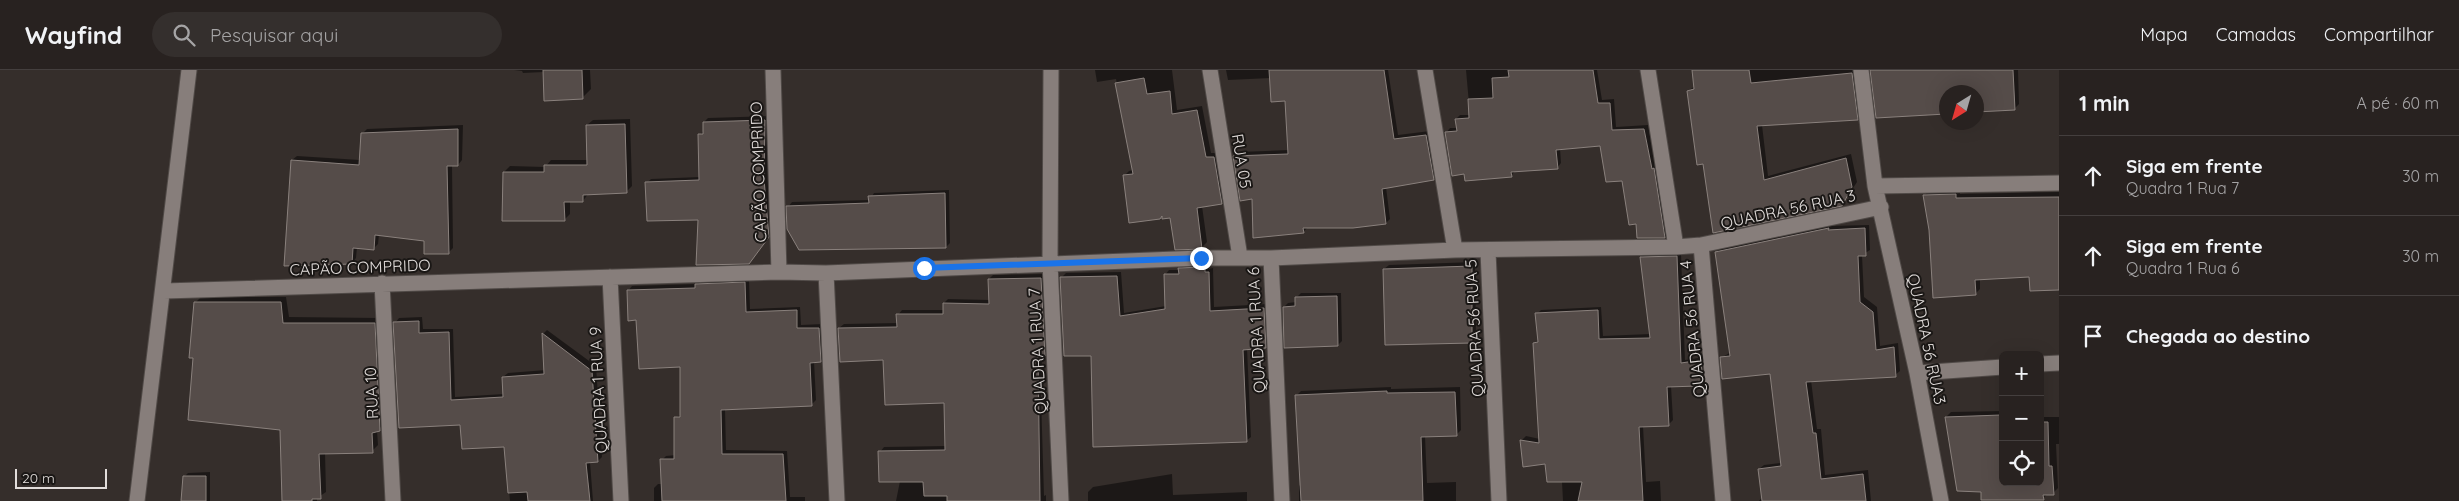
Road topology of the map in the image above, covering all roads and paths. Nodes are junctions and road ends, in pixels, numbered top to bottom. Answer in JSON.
{"nodes":[{"id":1,"x":189,"y":70,"type":"edge"},
{"id":2,"x":773,"y":70,"type":"edge"},
{"id":3,"x":1051,"y":70,"type":"edge"},
{"id":4,"x":1210,"y":70,"type":"edge"},
{"id":5,"x":1425,"y":70,"type":"edge"},
{"id":6,"x":1648,"y":70,"type":"edge"},
{"id":7,"x":1861,"y":70,"type":"edge"},
{"id":8,"x":2059,"y":183,"type":"edge"},
{"id":9,"x":1875,"y":186,"type":"junction"},
{"id":10,"x":1881,"y":207,"type":"junction"},
{"id":11,"x":1701,"y":245,"type":"junction"},
{"id":12,"x":1676,"y":248,"type":"junction"},
{"id":13,"x":1455,"y":250,"type":"junction"},
{"id":14,"x":1488,"y":251,"type":"junction"},
{"id":15,"x":1240,"y":257,"type":"junction"},
{"id":16,"x":1271,"y":258,"type":"junction"},
{"id":17,"x":1050,"y":263,"type":"junction"},
{"id":18,"x":779,"y":272,"type":"junction"},
{"id":19,"x":826,"y":273,"type":"junction"},
{"id":20,"x":610,"y":277,"type":"junction"},
{"id":21,"x":382,"y":283,"type":"junction"},
{"id":22,"x":164,"y":291,"type":"junction"},
{"id":23,"x":2059,"y":363,"type":"edge"},
{"id":24,"x":2044,"y":364,"type":"edge"},
{"id":25,"x":1999,"y":367,"type":"edge"},
{"id":26,"x":1917,"y":373,"type":"junction"},
{"id":27,"x":138,"y":501,"type":"edge"},
{"id":28,"x":394,"y":501,"type":"edge"},
{"id":29,"x":621,"y":501,"type":"edge"},
{"id":30,"x":837,"y":501,"type":"edge"},
{"id":31,"x":1061,"y":501,"type":"edge"},
{"id":32,"x":1282,"y":501,"type":"edge"},
{"id":33,"x":1499,"y":501,"type":"edge"},
{"id":34,"x":1723,"y":501,"type":"edge"},
{"id":35,"x":1941,"y":501,"type":"edge"}],
"edges":[{"from":1,"to":22,"type":"street"},
{"from":2,"to":18,"type":"street","name":"CAPÃO COMPRIDO"},
{"from":3,"to":17,"type":"street","name":"QUADRA 1 RUA 7"},
{"from":4,"to":15,"type":"street","name":"RUA 05"},
{"from":5,"to":13,"type":"street"},
{"from":6,"to":12,"type":"street"},
{"from":7,"to":9,"type":"street","name":"QUADRA 56 RUA3"},
{"from":8,"to":9,"type":"street"},
{"from":9,"to":10,"type":"street","name":"QUADRA 56 RUA3"},
{"from":10,"to":11,"type":"street","name":"QUADRA 56 RUA 3"},
{"from":10,"to":26,"type":"street","name":"QUADRA 56 RUA3"},
{"from":11,"to":12,"type":"street","name":"QUADRA 56 RUA 4"},
{"from":11,"to":34,"type":"street","name":"QUADRA 56 RUA 4"},
{"from":12,"to":14,"type":"street","name":"QUADRA 56 RUA 4"},
{"from":13,"to":14,"type":"street","name":"QUADRA 56 RUA 5"},
{"from":13,"to":16,"type":"street","name":"QUADRA 56 RUA 5"},
{"from":14,"to":33,"type":"street","name":"QUADRA 56 RUA 5"},
{"from":15,"to":16,"type":"street","name":"QUADRA 1 RUA 6"},
{"from":15,"to":17,"type":"street","name":"QUADRA 1 RUA 6"},
{"from":16,"to":32,"type":"street","name":"QUADRA 1 RUA 6"},
{"from":17,"to":19,"type":"street"},
{"from":17,"to":31,"type":"street","name":"QUADRA 1 RUA 7"},
{"from":18,"to":19,"type":"street","name":"CAPÃO COMPRIDO"},
{"from":18,"to":20,"type":"street","name":"CAPÃO COMPRIDO"},
{"from":19,"to":30,"type":"street"},
{"from":20,"to":21,"type":"street","name":"CAPÃO COMPRIDO"},
{"from":20,"to":29,"type":"street","name":"QUADRA 1 RUA 9"},
{"from":21,"to":22,"type":"street","name":"CAPÃO COMPRIDO"},
{"from":21,"to":28,"type":"street","name":"RUA 10"},
{"from":22,"to":27,"type":"street"},
{"from":23,"to":24,"type":"street"},
{"from":25,"to":26,"type":"street"},
{"from":26,"to":35,"type":"street","name":"QUADRA 56 RUA3"}]}
